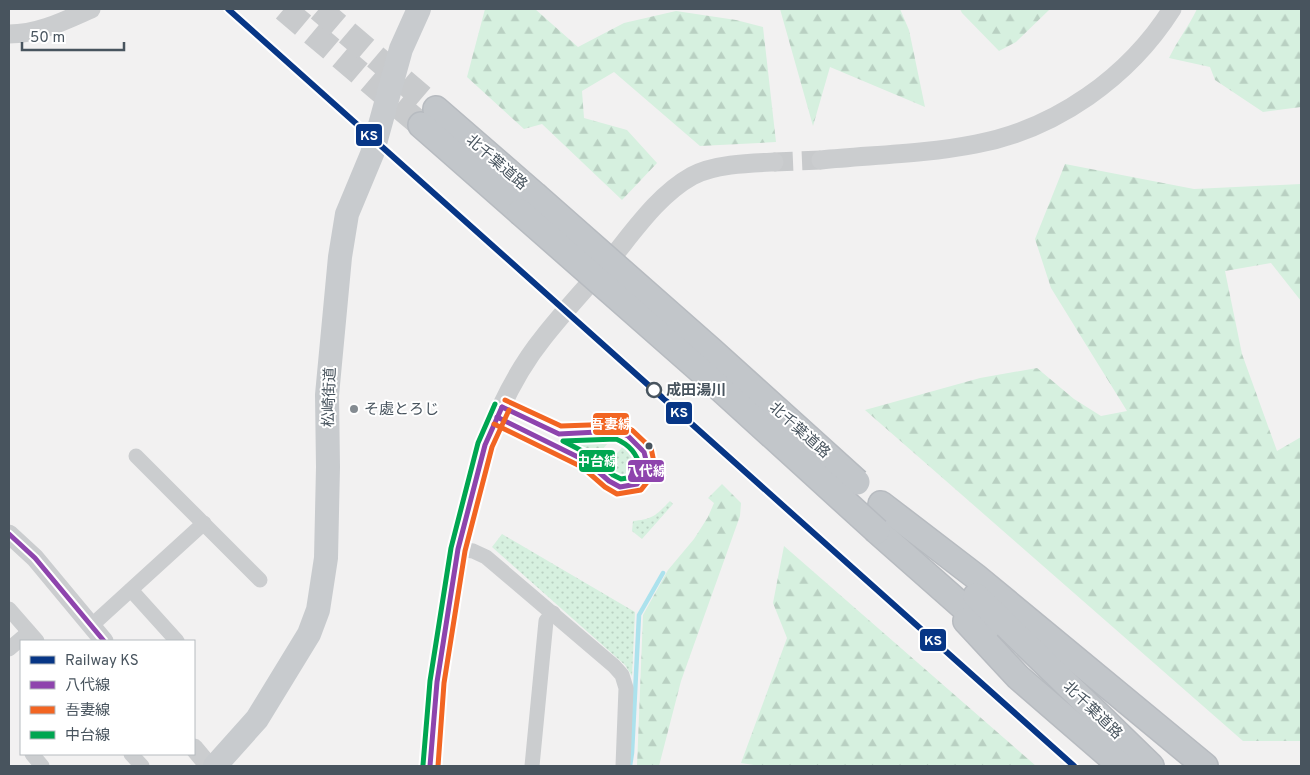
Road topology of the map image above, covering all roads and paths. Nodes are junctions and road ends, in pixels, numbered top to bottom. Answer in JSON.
{"nodes":[{"id":1,"x":91,"y":9,"type":"edge"},
{"id":2,"x":419,"y":9,"type":"edge"},
{"id":3,"x":1172,"y":9,"type":"edge"},
{"id":4,"x":9,"y":34,"type":"edge"},
{"id":5,"x":428,"y":117,"type":"tunnel mouth"},
{"id":6,"x":820,"y":160,"type":"tunnel mouth"},
{"id":7,"x":774,"y":162,"type":"tunnel mouth"},
{"id":8,"x":527,"y":204,"type":"junction"},
{"id":9,"x":136,"y":456,"type":"dead end"},
{"id":10,"x":882,"y":504,"type":"junction"},
{"id":11,"x":204,"y":523,"type":"junction"},
{"id":12,"x":9,"y":534,"type":"edge"},
{"id":13,"x":458,"y":549,"type":"junction"},
{"id":14,"x":902,"y":553,"type":"junction"},
{"id":15,"x":260,"y":580,"type":"dead end"},
{"id":16,"x":131,"y":590,"type":"junction"},
{"id":17,"x":9,"y":610,"type":"edge"},
{"id":18,"x":553,"y":613,"type":"junction"},
{"id":19,"x":91,"y":626,"type":"junction"},
{"id":20,"x":33,"y":637,"type":"edge"},
{"id":21,"x":103,"y":640,"type":"edge"},
{"id":22,"x":176,"y":640,"type":"edge"},
{"id":23,"x":195,"y":749,"type":"edge"},
{"id":24,"x":33,"y":755,"type":"edge"},
{"id":25,"x":132,"y":755,"type":"edge"},
{"id":26,"x":42,"y":766,"type":"edge"},
{"id":27,"x":142,"y":766,"type":"edge"},
{"id":28,"x":209,"y":766,"type":"edge"},
{"id":29,"x":215,"y":766,"type":"edge"},
{"id":30,"x":430,"y":766,"type":"edge"},
{"id":31,"x":532,"y":766,"type":"edge"},
{"id":32,"x":623,"y":766,"type":"edge"},
{"id":33,"x":1121,"y":766,"type":"edge"},
{"id":34,"x":1150,"y":766,"type":"edge"},
{"id":35,"x":1205,"y":766,"type":"edge"}],
"edges":[{"from":1,"to":4,"type":"street"},
{"from":2,"to":29,"type":"main road","name":"松崎街道"},
{"from":3,"to":6,"type":"street"},
{"from":5,"to":8,"type":"highway","name":"北千葉道路"},
{"from":7,"to":13,"type":"street"},
{"from":8,"to":10,"type":"highway","name":"北千葉道路","bridge":true},
{"from":8,"to":14,"type":"highway","name":"北千葉道路","bridge":true},
{"from":9,"to":11,"type":"street"},
{"from":10,"to":34,"type":"highway","name":"北千葉道路"},
{"from":10,"to":35,"type":"highway"},
{"from":11,"to":15,"type":"street"},
{"from":11,"to":16,"type":"street"},
{"from":12,"to":19,"type":"street"},
{"from":13,"to":18,"type":"street"},
{"from":13,"to":30,"type":"street"},
{"from":14,"to":33,"type":"highway"},
{"from":14,"to":34,"type":"highway","name":"北千葉道路"},
{"from":16,"to":19,"type":"street"},
{"from":16,"to":22,"type":"street"},
{"from":17,"to":20,"type":"street"},
{"from":18,"to":31,"type":"street"},
{"from":18,"to":32,"type":"street"},
{"from":19,"to":21,"type":"street"},
{"from":23,"to":28,"type":"street"},
{"from":24,"to":26,"type":"street"},
{"from":25,"to":27,"type":"street"}]}
